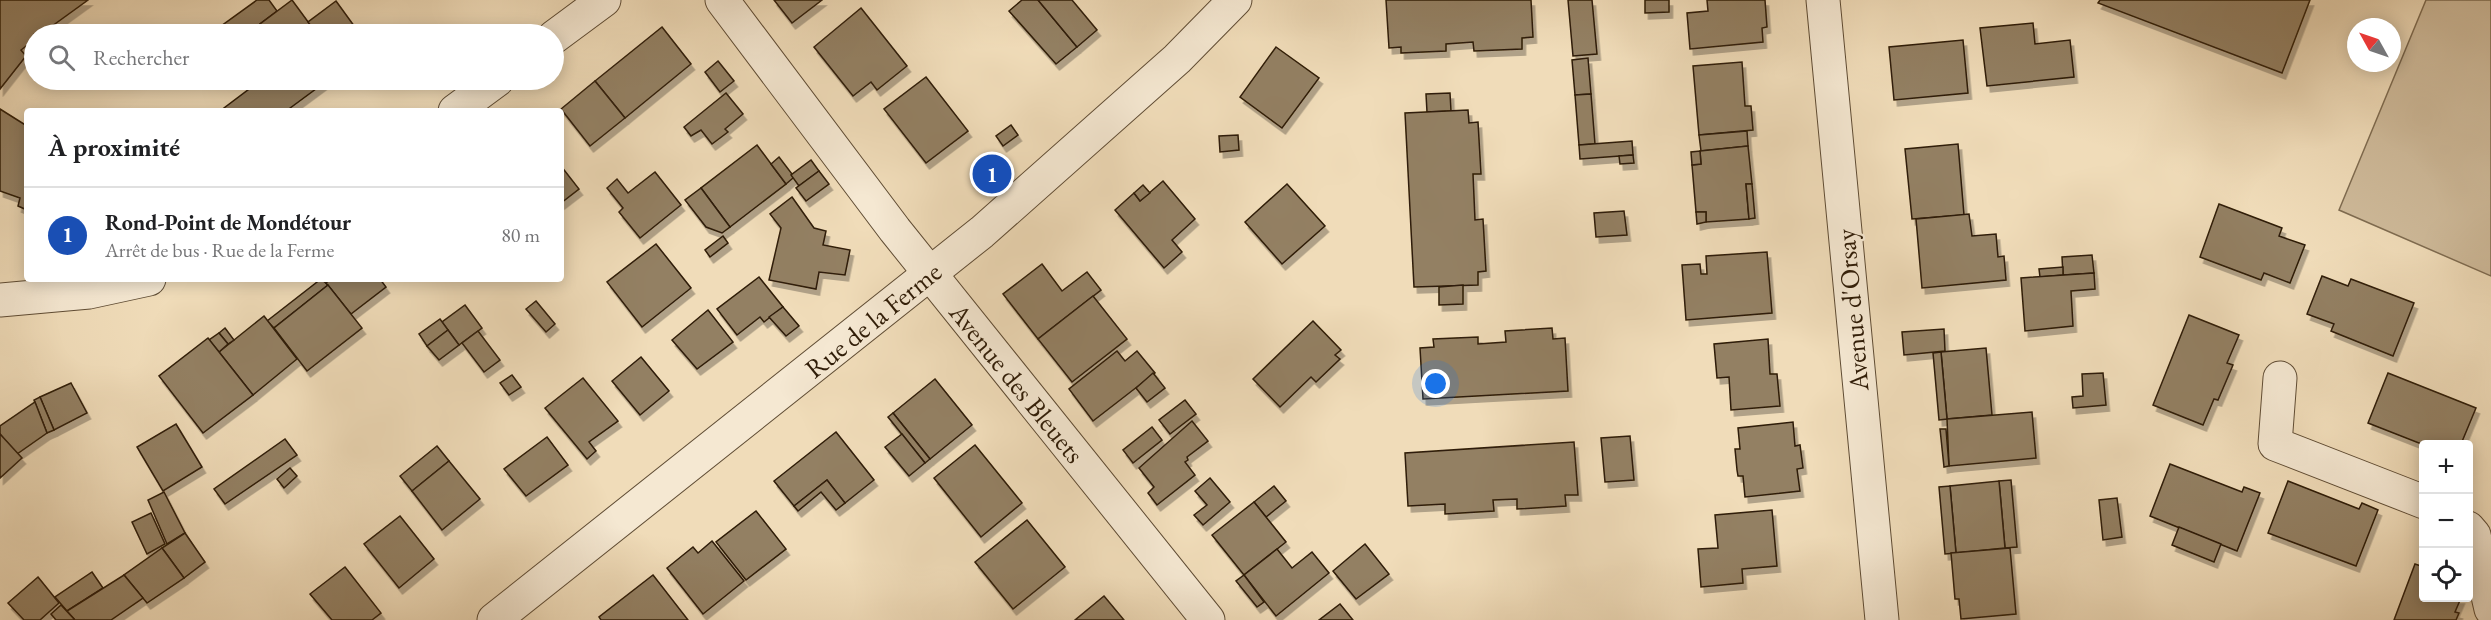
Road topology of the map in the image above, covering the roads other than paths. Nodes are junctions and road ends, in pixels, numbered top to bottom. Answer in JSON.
{"nodes":[{"id":1,"x":604,"y":0,"type":"edge"},
{"id":2,"x":722,"y":0,"type":"edge"},
{"id":3,"x":1234,"y":0,"type":"edge"},
{"id":4,"x":1822,"y":0,"type":"edge"},
{"id":5,"x":564,"y":30,"type":"edge"},
{"id":6,"x":483,"y":90,"type":"edge"},
{"id":7,"x":459,"y":108,"type":"edge"},
{"id":8,"x":930,"y":274,"type":"junction"},
{"id":9,"x":135,"y":282,"type":"edge"},
{"id":10,"x":0,"y":300,"type":"edge"},
{"id":11,"x":2280,"y":378,"type":"dead end"},
{"id":12,"x":2419,"y":500,"type":"edge"},
{"id":13,"x":2478,"y":529,"type":"edge"},
{"id":14,"x":2491,"y":609,"type":"edge"},
{"id":15,"x":494,"y":620,"type":"edge"},
{"id":16,"x":1208,"y":620,"type":"edge"},
{"id":17,"x":1882,"y":620,"type":"edge"}],
"edges":[{"from":1,"to":5,"type":"street"},
{"from":2,"to":8,"type":"street","name":"Avenue des Bleuets"},
{"from":3,"to":8,"type":"street","name":"Rue de la Ferme"},
{"from":4,"to":17,"type":"street","name":"Avenue d'Orsay"},
{"from":6,"to":7,"type":"street"},
{"from":8,"to":15,"type":"street","name":"Rue de la Ferme"},
{"from":8,"to":16,"type":"street","name":"Avenue des Bleuets"},
{"from":9,"to":10,"type":"street"},
{"from":11,"to":12,"type":"street"},
{"from":13,"to":14,"type":"street"}]}
